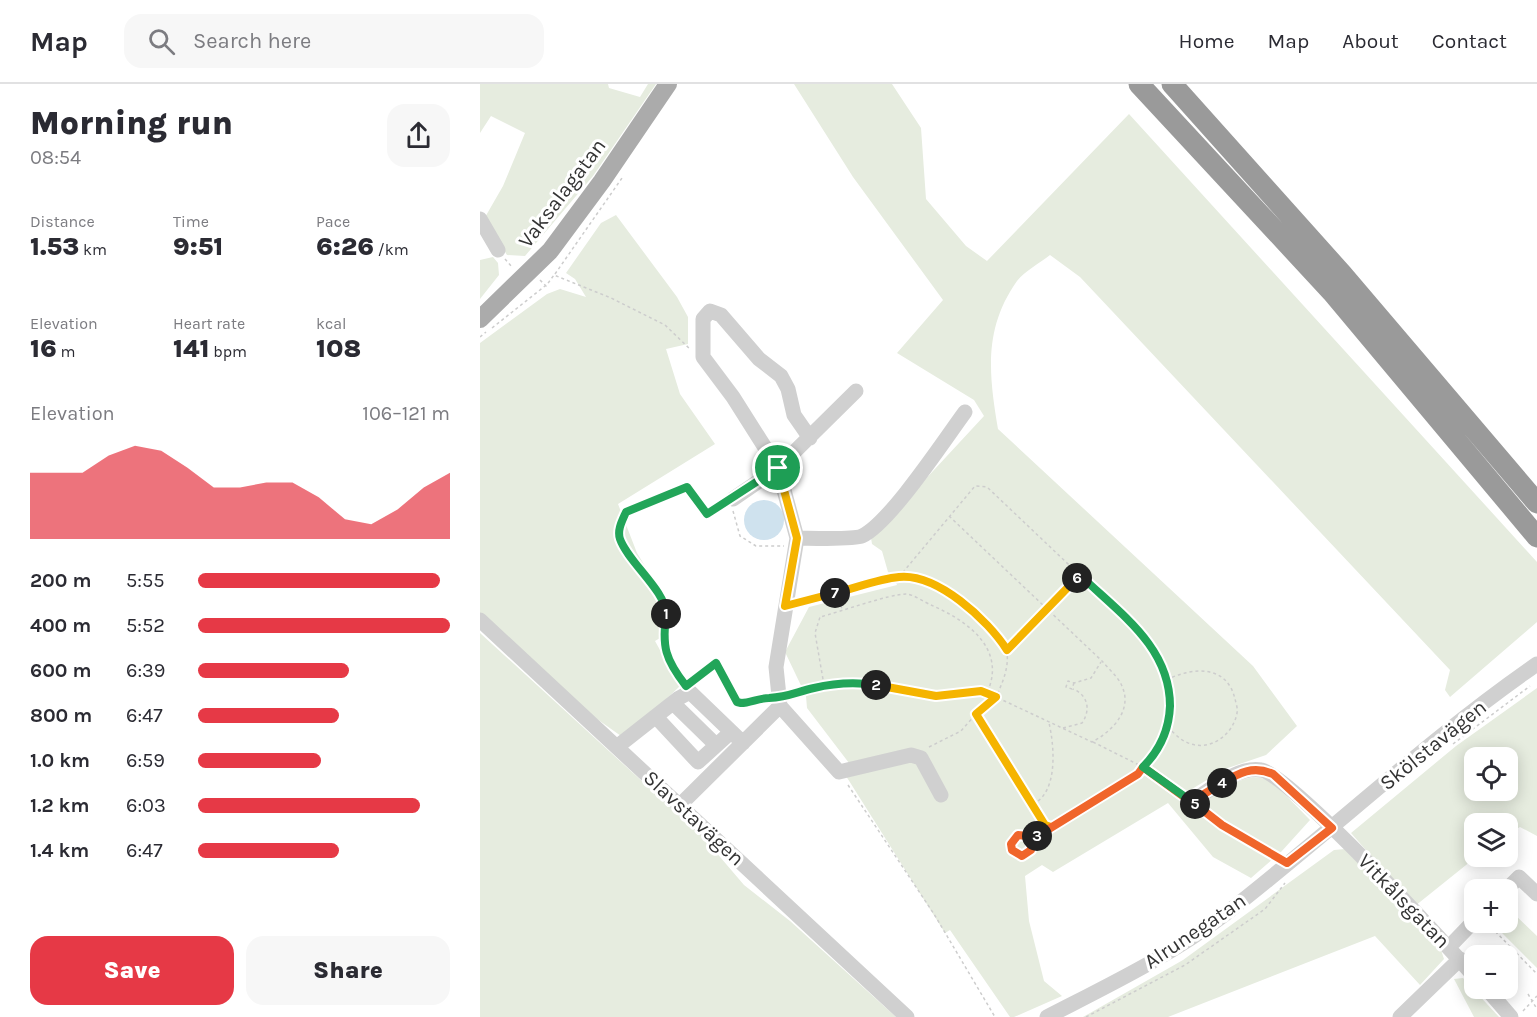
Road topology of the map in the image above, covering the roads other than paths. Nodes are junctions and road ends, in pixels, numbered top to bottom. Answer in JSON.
{"nodes":[{"id":1,"x":668,"y":84,"type":"edge"},
{"id":2,"x":1139,"y":84,"type":"edge"},
{"id":3,"x":1172,"y":84,"type":"edge"},
{"id":4,"x":480,"y":219,"type":"edge"},
{"id":5,"x":498,"y":250,"type":"road end"},
{"id":6,"x":480,"y":319,"type":"edge"},
{"id":7,"x":856,"y":391,"type":"dead end"},
{"id":8,"x":965,"y":411,"type":"dead end"},
{"id":9,"x":810,"y":438,"type":"junction"},
{"id":10,"x":778,"y":468,"type":"junction"},
{"id":11,"x":733,"y":499,"type":"road end"},
{"id":12,"x":1537,"y":503,"type":"edge"},
{"id":13,"x":1537,"y":537,"type":"edge"},
{"id":14,"x":797,"y":538,"type":"junction"},
{"id":15,"x":480,"y":620,"type":"edge"},
{"id":16,"x":1537,"y":664,"type":"edge"},
{"id":17,"x":673,"y":702,"type":"junction"},
{"id":18,"x":780,"y":703,"type":"junction"},
{"id":19,"x":656,"y":717,"type":"junction"},
{"id":20,"x":737,"y":737,"type":"junction"},
{"id":21,"x":716,"y":745,"type":"junction"},
{"id":22,"x":618,"y":746,"type":"junction"},
{"id":23,"x":942,"y":795,"type":"dead end"},
{"id":24,"x":1191,"y":802,"type":"road end"},
{"id":25,"x":680,"y":805,"type":"junction"},
{"id":26,"x":1332,"y":828,"type":"junction"},
{"id":27,"x":1517,"y":879,"type":"edge"},
{"id":28,"x":1537,"y":894,"type":"edge"},
{"id":29,"x":1465,"y":933,"type":"edge"},
{"id":30,"x":1449,"y":947,"type":"junction"},
{"id":31,"x":1460,"y":959,"type":"junction"},
{"id":32,"x":1464,"y":964,"type":"edge"},
{"id":33,"x":1498,"y":999,"type":"edge"},
{"id":34,"x":1516,"y":1015,"type":"edge"},
{"id":35,"x":907,"y":1017,"type":"edge"},
{"id":36,"x":1047,"y":1017,"type":"edge"},
{"id":37,"x":1400,"y":1017,"type":"edge"}],
"edges":[{"from":1,"to":6,"type":"main road","name":"Vaksalagatan"},
{"from":2,"to":13,"type":"highway"},
{"from":3,"to":12,"type":"highway"},
{"from":4,"to":5,"type":"street"},
{"from":7,"to":9,"type":"street"},
{"from":8,"to":14,"type":"street"},
{"from":9,"to":10,"type":"street"},
{"from":9,"to":10,"type":"street"},
{"from":10,"to":11,"type":"street"},
{"from":10,"to":14,"type":"street"},
{"from":14,"to":18,"type":"street"},
{"from":15,"to":22,"type":"street","name":"Slavstavägen"},
{"from":16,"to":26,"type":"street","name":"Skölstavägen"},
{"from":17,"to":19,"type":"street"},
{"from":17,"to":20,"type":"street"},
{"from":17,"to":21,"type":"street"},
{"from":18,"to":20,"type":"street"},
{"from":18,"to":23,"type":"street"},
{"from":19,"to":21,"type":"street"},
{"from":19,"to":22,"type":"street"},
{"from":20,"to":21,"type":"street"},
{"from":20,"to":25,"type":"street"},
{"from":22,"to":25,"type":"street","name":"Slavstavägen"},
{"from":24,"to":26,"type":"street","name":"Vitkålsgatan"},
{"from":25,"to":35,"type":"street","name":"Slavstavägen"},
{"from":26,"to":30,"type":"street","name":"Vitkålsgatan"},
{"from":26,"to":36,"type":"street","name":"Alrunegatan"},
{"from":27,"to":28,"type":"street"},
{"from":29,"to":30,"type":"street"},
{"from":30,"to":31,"type":"street","name":"Vitkålsgatan"},
{"from":31,"to":32,"type":"street","name":"Vitkålsgatan"},
{"from":31,"to":37,"type":"street"},
{"from":33,"to":34,"type":"street"}]}
